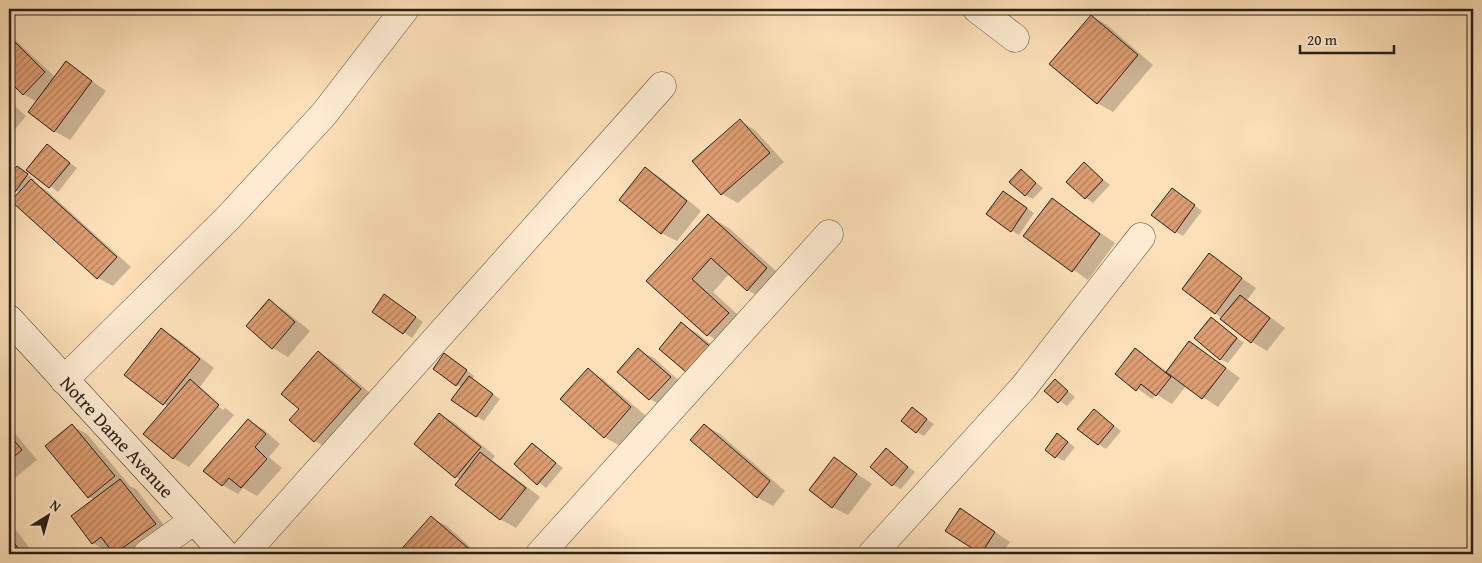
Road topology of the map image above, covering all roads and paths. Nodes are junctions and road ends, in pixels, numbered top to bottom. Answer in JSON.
{"nodes":[{"id":1,"x":405,"y":9,"type":"edge"},
{"id":2,"x":977,"y":9,"type":"edge"},
{"id":3,"x":1015,"y":38,"type":"dead end"},
{"id":4,"x":662,"y":86,"type":"dead end"},
{"id":5,"x":829,"y":234,"type":"dead end"},
{"id":6,"x":1141,"y":237,"type":"dead end"},
{"id":7,"x":9,"y":319,"type":"edge"},
{"id":8,"x":64,"y":380,"type":"junction"},
{"id":9,"x":193,"y":521,"type":"junction"},
{"id":10,"x":147,"y":554,"type":"edge"},
{"id":11,"x":225,"y":554,"type":"edge"},
{"id":12,"x":244,"y":554,"type":"edge"},
{"id":13,"x":540,"y":554,"type":"edge"},
{"id":14,"x":872,"y":554,"type":"edge"}],
"edges":[{"from":1,"to":8,"type":"street"},
{"from":2,"to":3,"type":"street"},
{"from":4,"to":12,"type":"street"},
{"from":5,"to":13,"type":"street"},
{"from":6,"to":14,"type":"street"},
{"from":7,"to":8,"type":"street","name":"Notre Dame Avenue"},
{"from":8,"to":9,"type":"street","name":"Notre Dame Avenue"},
{"from":9,"to":10,"type":"street"},
{"from":9,"to":11,"type":"street","name":"Notre Dame Avenue"}]}
